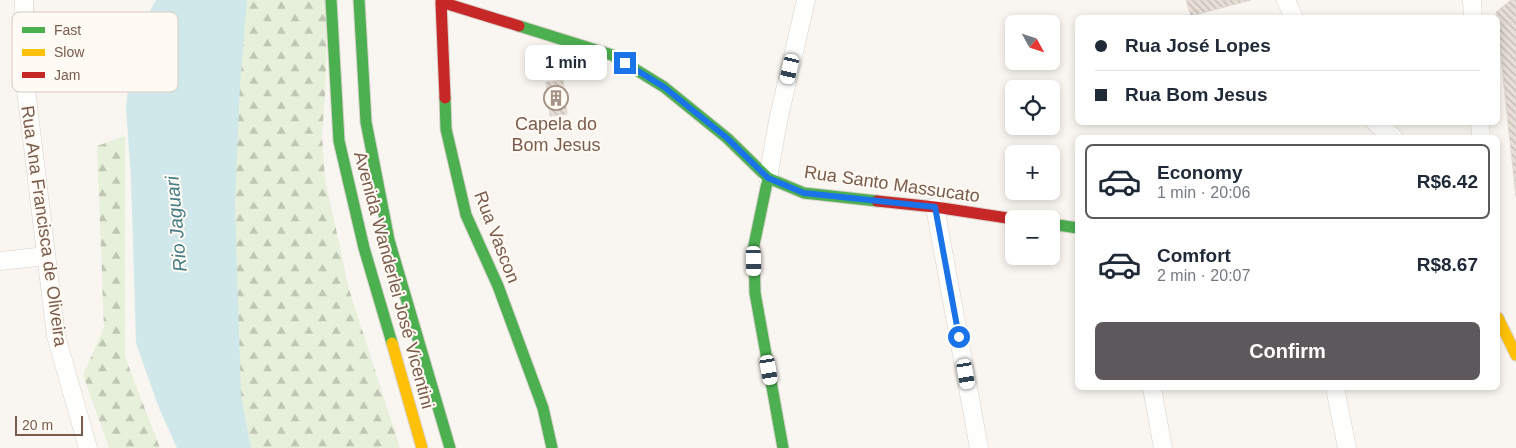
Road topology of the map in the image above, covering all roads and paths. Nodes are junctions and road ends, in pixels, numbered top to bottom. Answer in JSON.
{"nodes":[{"id":1,"x":331,"y":0,"type":"edge"},
{"id":2,"x":359,"y":0,"type":"edge"},
{"id":3,"x":806,"y":0,"type":"edge"},
{"id":4,"x":1286,"y":0,"type":"edge"},
{"id":5,"x":1472,"y":0,"type":"edge"},
{"id":6,"x":441,"y":1,"type":"edge"},
{"id":7,"x":1293,"y":15,"type":"edge"},
{"id":8,"x":1473,"y":15,"type":"edge"},
{"id":9,"x":26,"y":92,"type":"edge"},
{"id":10,"x":1379,"y":125,"type":"edge"},
{"id":11,"x":1391,"y":135,"type":"edge"},
{"id":12,"x":768,"y":178,"type":"junction"},
{"id":13,"x":935,"y":207,"type":"junction"},
{"id":14,"x":1005,"y":218,"type":"edge"},
{"id":15,"x":1060,"y":225,"type":"edge"},
{"id":16,"x":1075,"y":228,"type":"edge"},
{"id":17,"x":46,"y":256,"type":"junction"},
{"id":18,"x":0,"y":261,"type":"edge"},
{"id":19,"x":1500,"y":318,"type":"edge"},
{"id":20,"x":1500,"y":321,"type":"edge"},
{"id":21,"x":1516,"y":329,"type":"edge"},
{"id":22,"x":1516,"y":355,"type":"edge"},
{"id":23,"x":1152,"y":390,"type":"edge"},
{"id":24,"x":1335,"y":390,"type":"edge"},
{"id":25,"x":88,"y":448,"type":"edge"},
{"id":26,"x":422,"y":448,"type":"edge"},
{"id":27,"x":450,"y":448,"type":"edge"},
{"id":28,"x":552,"y":448,"type":"edge"},
{"id":29,"x":783,"y":448,"type":"edge"},
{"id":30,"x":979,"y":448,"type":"edge"},
{"id":31,"x":1162,"y":448,"type":"edge"},
{"id":32,"x":1346,"y":448,"type":"edge"}],
"edges":[{"from":1,"to":26,"type":"street","name":"Avenida Wanderlei José Vicentini"},
{"from":2,"to":27,"type":"street","name":"Avenida Wanderlei José Vicentini"},
{"from":3,"to":12,"type":"street"},
{"from":4,"to":7,"type":"street"},
{"from":5,"to":8,"type":"street"},
{"from":6,"to":12,"type":"street"},
{"from":6,"to":28,"type":"street","name":"Rua Vascon"},
{"from":9,"to":17,"type":"street","name":"Rua Ana Francisca de Oliveira"},
{"from":10,"to":11,"type":"street"},
{"from":12,"to":13,"type":"street","name":"Rua Santo Massucato"},
{"from":12,"to":29,"type":"street"},
{"from":13,"to":14,"type":"street","name":"Rua Santo Massucato"},
{"from":13,"to":30,"type":"street"},
{"from":15,"to":16,"type":"street"},
{"from":17,"to":18,"type":"street"},
{"from":17,"to":25,"type":"street","name":"Rua Ana Francisca de Oliveira"},
{"from":19,"to":21,"type":"street"},
{"from":20,"to":22,"type":"street"},
{"from":23,"to":31,"type":"street"},
{"from":24,"to":32,"type":"street"}]}
